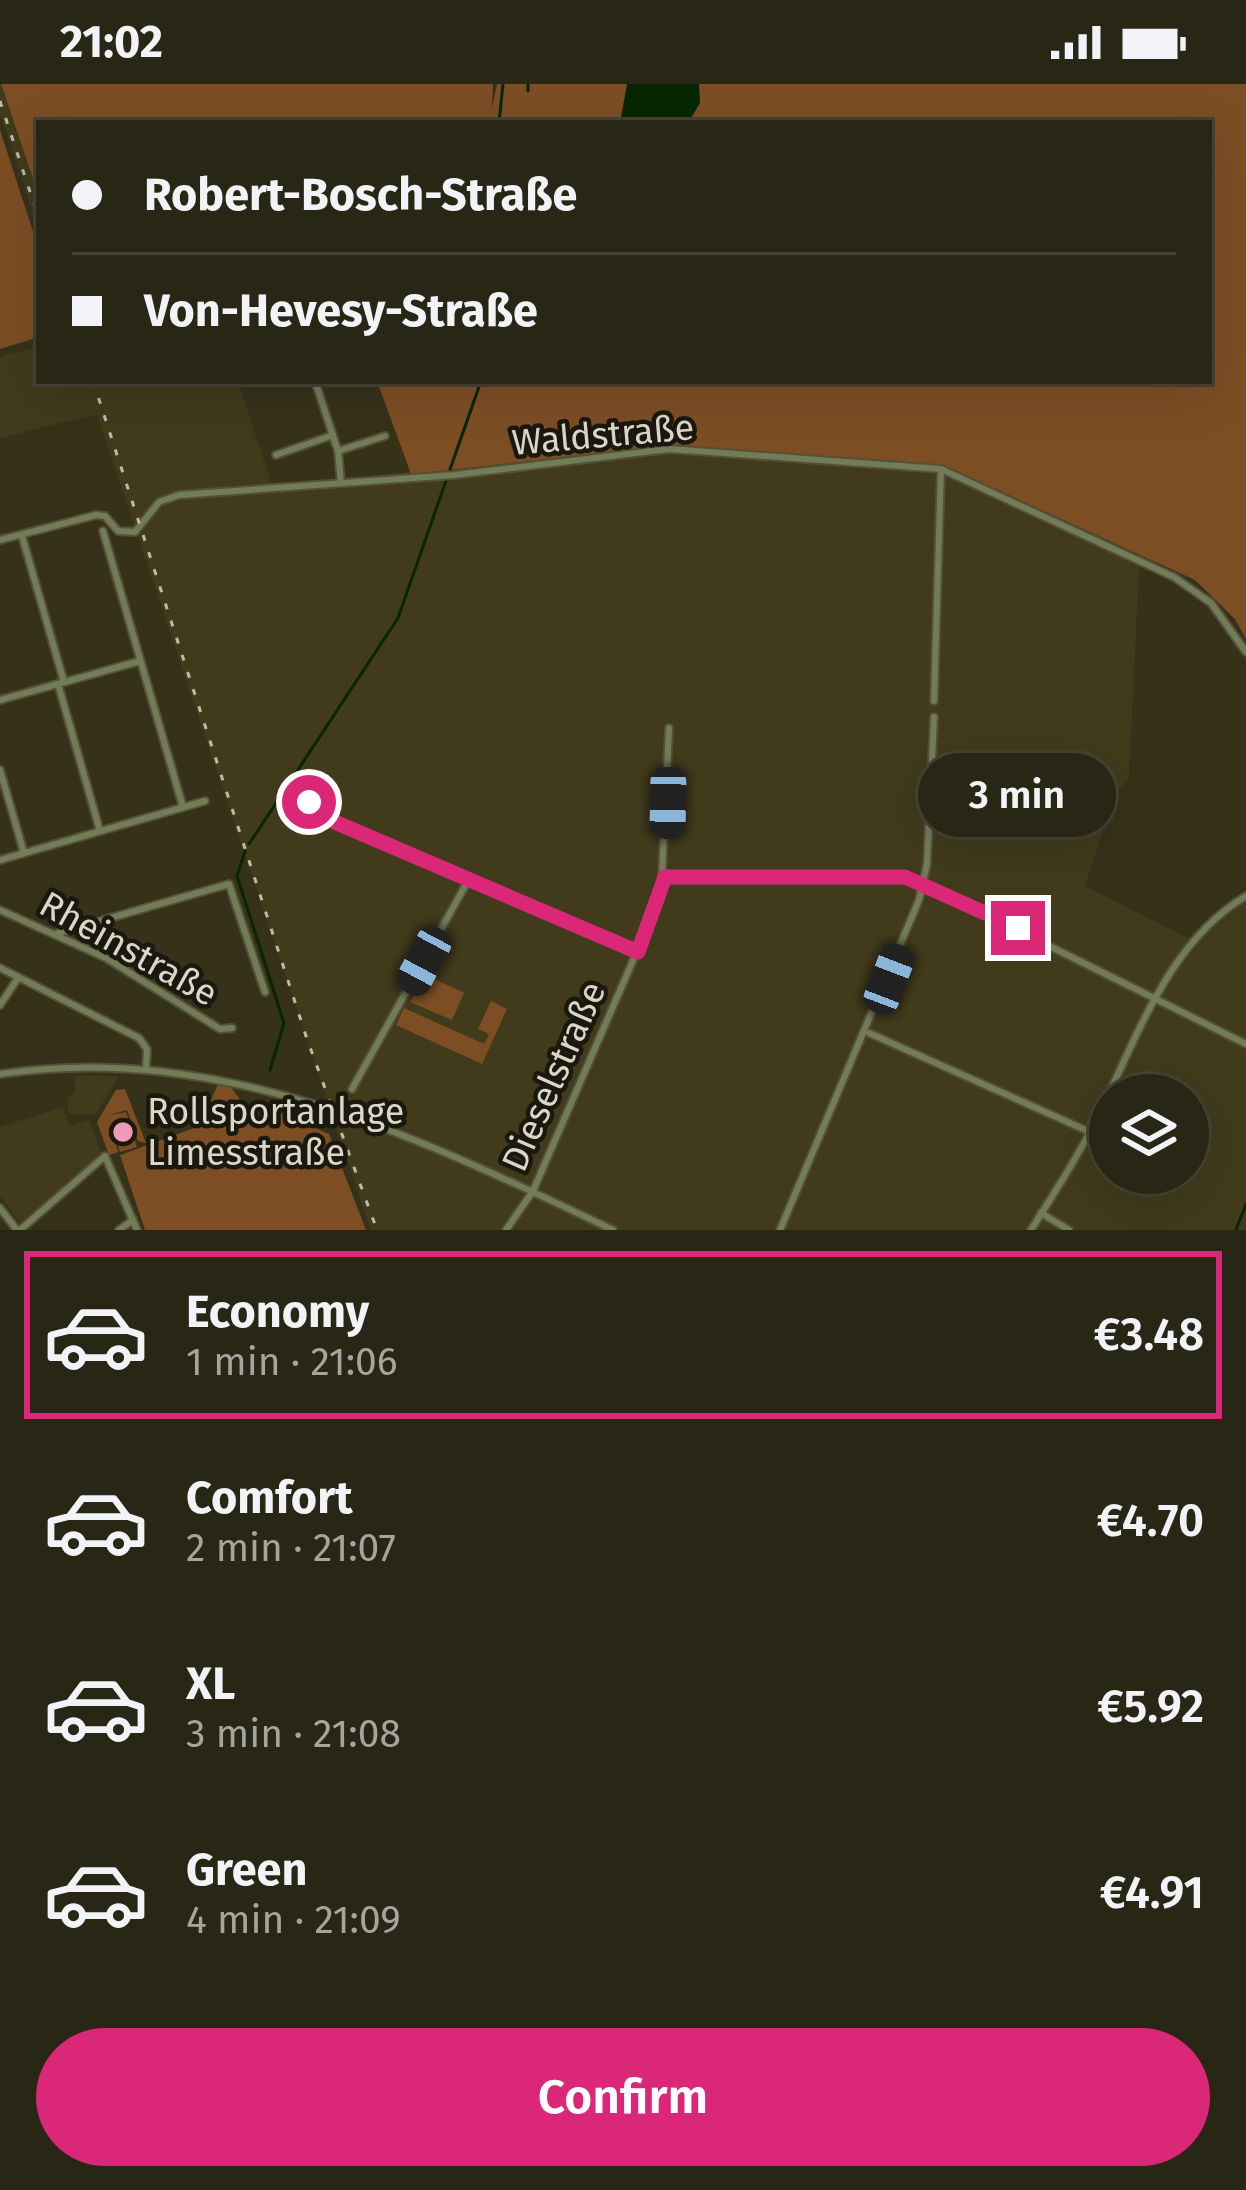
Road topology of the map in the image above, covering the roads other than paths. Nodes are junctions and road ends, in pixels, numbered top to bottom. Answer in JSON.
{"nodes":[{"id":1,"x":316,"y":384,"type":"edge"},
{"id":2,"x":333,"y":435,"type":"junction"},
{"id":3,"x":385,"y":436,"type":"dead end"},
{"id":4,"x":338,"y":452,"type":"junction"},
{"id":5,"x":276,"y":454,"type":"dead end"},
{"id":6,"x":941,"y":470,"type":"junction"},
{"id":7,"x":341,"y":483,"type":"junction"},
{"id":8,"x":104,"y":531,"type":"dead end"},
{"id":9,"x":22,"y":535,"type":"junction"},
{"id":10,"x":0,"y":540,"type":"edge"},
{"id":11,"x":1246,"y":652,"type":"edge"},
{"id":12,"x":140,"y":661,"type":"junction"},
{"id":13,"x":61,"y":683,"type":"junction"},
{"id":14,"x":0,"y":700,"type":"edge"},
{"id":15,"x":934,"y":701,"type":"dead end"},
{"id":16,"x":934,"y":717,"type":"dead end"},
{"id":17,"x":669,"y":728,"type":"dead end"},
{"id":18,"x":0,"y":770,"type":"edge"},
{"id":19,"x":205,"y":801,"type":"dead end"},
{"id":20,"x":309,"y":802,"type":"dead end"},
{"id":21,"x":183,"y":807,"type":"junction"},
{"id":22,"x":100,"y":831,"type":"junction"},
{"id":23,"x":24,"y":853,"type":"junction"},
{"id":24,"x":0,"y":860,"type":"edge"},
{"id":25,"x":665,"y":877,"type":"junction"},
{"id":26,"x":469,"y":879,"type":"junction"},
{"id":27,"x":923,"y":884,"type":"junction"},
{"id":28,"x":1246,"y":896,"type":"edge"},
{"id":29,"x":0,"y":910,"type":"edge"},
{"id":30,"x":58,"y":934,"type":"junction"},
{"id":31,"x":638,"y":952,"type":"junction"},
{"id":32,"x":0,"y":968,"type":"edge"},
{"id":33,"x":18,"y":978,"type":"junction"},
{"id":34,"x":265,"y":992,"type":"dead end"},
{"id":35,"x":1157,"y":998,"type":"junction"},
{"id":36,"x":0,"y":1005,"type":"edge"},
{"id":37,"x":232,"y":1028,"type":"dead end"},
{"id":38,"x":868,"y":1032,"type":"junction"},
{"id":39,"x":1246,"y":1044,"type":"edge"},
{"id":40,"x":146,"y":1070,"type":"junction"},
{"id":41,"x":1119,"y":1074,"type":"edge"},
{"id":42,"x":0,"y":1075,"type":"edge"},
{"id":43,"x":352,"y":1089,"type":"dead end"},
{"id":44,"x":1089,"y":1132,"type":"edge"},
{"id":45,"x":1089,"y":1134,"type":"edge"},
{"id":46,"x":532,"y":1191,"type":"junction"},
{"id":47,"x":0,"y":1208,"type":"edge"},
{"id":48,"x":1041,"y":1213,"type":"junction"},
{"id":49,"x":133,"y":1220,"type":"junction"},
{"id":50,"x":14,"y":1229,"type":"edge"},
{"id":51,"x":119,"y":1230,"type":"edge"},
{"id":52,"x":137,"y":1230,"type":"edge"},
{"id":53,"x":506,"y":1230,"type":"edge"},
{"id":54,"x":613,"y":1230,"type":"edge"},
{"id":55,"x":780,"y":1230,"type":"edge"},
{"id":56,"x":1031,"y":1230,"type":"edge"},
{"id":57,"x":1070,"y":1230,"type":"edge"}],
"edges":[{"from":1,"to":2,"type":"street"},
{"from":2,"to":4,"type":"street"},
{"from":2,"to":5,"type":"street"},
{"from":3,"to":4,"type":"street"},
{"from":4,"to":7,"type":"street"},
{"from":6,"to":7,"type":"street","name":"Waldstraße"},
{"from":6,"to":11,"type":"street","name":"Waldstraße"},
{"from":6,"to":15,"type":"street"},
{"from":7,"to":9,"type":"street","name":"Waldstraße"},
{"from":8,"to":12,"type":"street"},
{"from":9,"to":10,"type":"street","name":"Waldstraße"},
{"from":9,"to":13,"type":"street"},
{"from":12,"to":13,"type":"street"},
{"from":12,"to":21,"type":"street"},
{"from":13,"to":14,"type":"street"},
{"from":13,"to":22,"type":"street"},
{"from":16,"to":27,"type":"street"},
{"from":17,"to":25,"type":"street","name":"Dieselstraße"},
{"from":18,"to":23,"type":"street"},
{"from":19,"to":21,"type":"street"},
{"from":20,"to":26,"type":"street"},
{"from":21,"to":22,"type":"street"},
{"from":22,"to":23,"type":"street"},
{"from":23,"to":24,"type":"street"},
{"from":25,"to":27,"type":"street"},
{"from":25,"to":31,"type":"street","name":"Dieselstraße"},
{"from":26,"to":31,"type":"street"},
{"from":26,"to":43,"type":"street"},
{"from":27,"to":35,"type":"street"},
{"from":27,"to":38,"type":"street"},
{"from":28,"to":35,"type":"street"},
{"from":29,"to":30,"type":"street","name":"Rheinstraße"},
{"from":30,"to":34,"type":"street"},
{"from":30,"to":37,"type":"street","name":"Rheinstraße"},
{"from":31,"to":46,"type":"street","name":"Dieselstraße"},
{"from":32,"to":33,"type":"street"},
{"from":33,"to":36,"type":"street"},
{"from":33,"to":40,"type":"street"},
{"from":35,"to":39,"type":"street"},
{"from":35,"to":41,"type":"street"},
{"from":38,"to":44,"type":"street"},
{"from":38,"to":55,"type":"street"},
{"from":40,"to":42,"type":"street"},
{"from":40,"to":46,"type":"street"},
{"from":45,"to":48,"type":"street"},
{"from":46,"to":53,"type":"street","name":"Dieselstraße"},
{"from":46,"to":54,"type":"street"},
{"from":47,"to":50,"type":"street"},
{"from":48,"to":56,"type":"street"},
{"from":48,"to":57,"type":"street"},
{"from":49,"to":50,"type":"street"},
{"from":49,"to":51,"type":"street"},
{"from":49,"to":52,"type":"street"}]}
